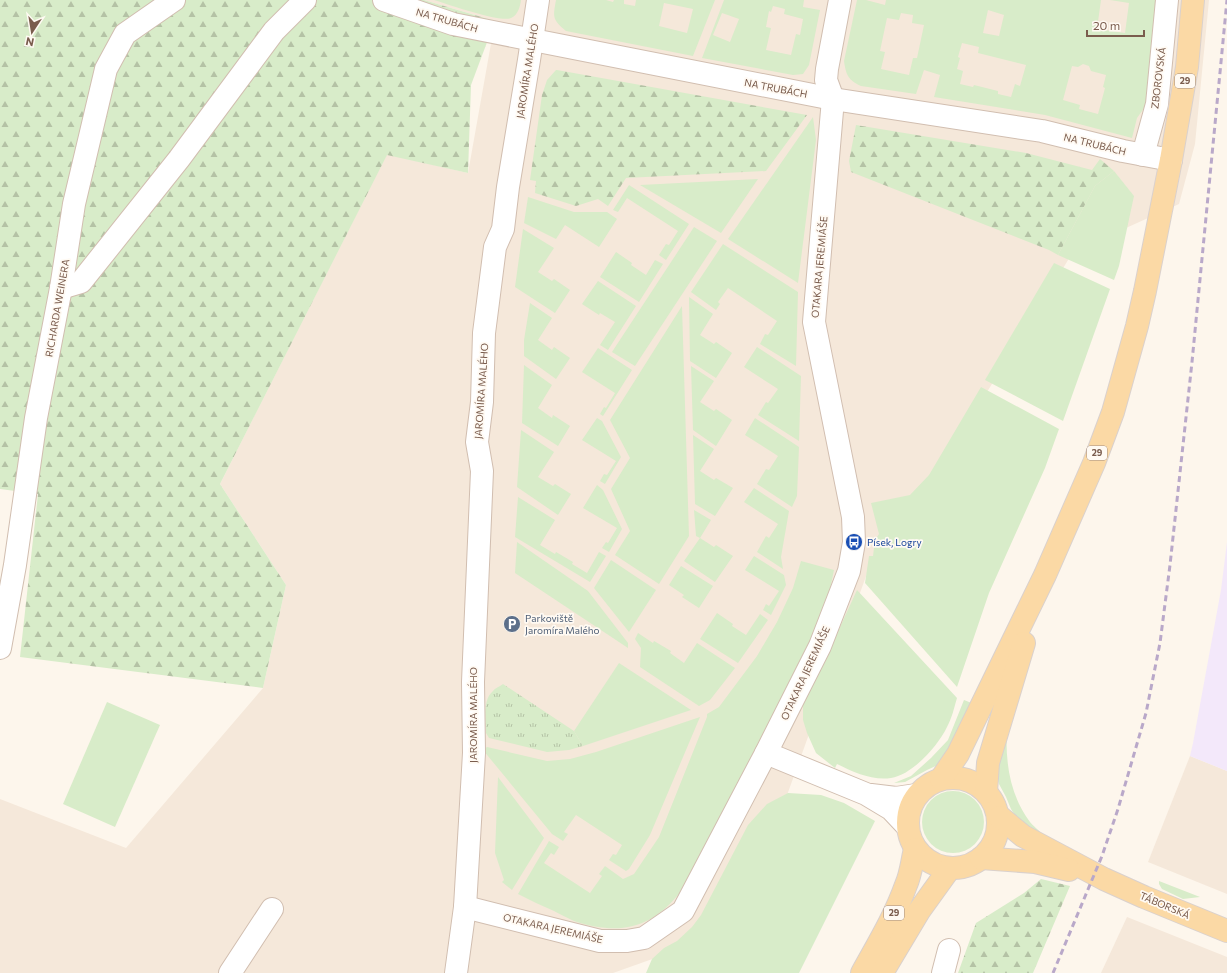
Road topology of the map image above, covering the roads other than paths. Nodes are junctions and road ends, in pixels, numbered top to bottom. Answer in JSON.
{"nodes":[{"id":1,"x":174,"y":0,"type":"edge"},
{"id":2,"x":305,"y":0,"type":"edge"},
{"id":3,"x":384,"y":0,"type":"edge"},
{"id":4,"x":538,"y":0,"type":"edge"},
{"id":5,"x":840,"y":0,"type":"edge"},
{"id":6,"x":1167,"y":0,"type":"edge"},
{"id":7,"x":1193,"y":0,"type":"edge"},
{"id":8,"x":533,"y":40,"type":"junction"},
{"id":9,"x":833,"y":99,"type":"junction"},
{"id":10,"x":1142,"y":155,"type":"junction"},
{"id":11,"x":1171,"y":160,"type":"junction"},
{"id":12,"x":62,"y":288,"type":"junction"},
{"id":13,"x":1045,"y":575,"type":"junction"},
{"id":14,"x":0,"y":648,"type":"edge"},
{"id":15,"x":766,"y":753,"type":"junction"},
{"id":16,"x":941,"y":779,"type":"junction"},
{"id":17,"x":986,"y":792,"type":"junction"},
{"id":18,"x":866,"y":794,"type":"junction"},
{"id":19,"x":916,"y":795,"type":"junction"},
{"id":20,"x":1000,"y":817,"type":"junction"},
{"id":21,"x":907,"y":826,"type":"junction"},
{"id":22,"x":915,"y":849,"type":"junction"},
{"id":23,"x":981,"y":858,"type":"junction"},
{"id":24,"x":950,"y":868,"type":"junction"},
{"id":25,"x":1104,"y":879,"type":"junction"},
{"id":26,"x":465,"y":907,"type":"junction"},
{"id":27,"x":272,"y":910,"type":"dead end"},
{"id":28,"x":1227,"y":931,"type":"edge"},
{"id":29,"x":949,"y":950,"type":"dead end"},
{"id":30,"x":230,"y":973,"type":"edge"},
{"id":31,"x":456,"y":973,"type":"edge"},
{"id":32,"x":862,"y":973,"type":"edge"},
{"id":33,"x":882,"y":973,"type":"edge"},
{"id":34,"x":943,"y":973,"type":"edge"}],
"edges":[{"from":1,"to":12,"type":"street","name":"RICHARDA WEINERA"},
{"from":2,"to":12,"type":"street"},
{"from":3,"to":8,"type":"street","name":"NA TRUBÁCH"},
{"from":4,"to":8,"type":"street","name":"JAROMÍRA MALÉHO"},
{"from":5,"to":9,"type":"street","name":"OTAKARA JEREMIÁŠE"},
{"from":6,"to":10,"type":"street","name":"ZBOROVSKÁ"},
{"from":7,"to":11,"type":"main road","number":"29"},
{"from":8,"to":9,"type":"street","name":"NA TRUBÁCH"},
{"from":8,"to":26,"type":"street","name":"JAROMÍRA MALÉHO"},
{"from":9,"to":10,"type":"street","name":"NA TRUBÁCH"},
{"from":9,"to":15,"type":"street","name":"OTAKARA JEREMIÁŠE"},
{"from":10,"to":11,"type":"street","name":"NA TRUBÁCH"},
{"from":11,"to":13,"type":"main road","number":"29"},
{"from":12,"to":14,"type":"street","name":"RICHARDA WEINERA"},
{"from":13,"to":16,"type":"main road","number":"29"},
{"from":13,"to":17,"type":"main road","number":"29"},
{"from":15,"to":18,"type":"street"},
{"from":15,"to":26,"type":"street","name":"OTAKARA JEREMIÁŠE"},
{"from":16,"to":17,"type":"main road","number":"29"},
{"from":16,"to":19,"type":"main road","number":"29"},
{"from":17,"to":20,"type":"main road","number":"29"},
{"from":18,"to":19,"type":"street"},
{"from":18,"to":21,"type":"street"},
{"from":19,"to":21,"type":"main road"},
{"from":20,"to":23,"type":"main road"},
{"from":20,"to":25,"type":"main road","name":"TÁBORSKÁ"},
{"from":21,"to":22,"type":"main road"},
{"from":22,"to":24,"type":"main road"},
{"from":22,"to":32,"type":"main road","number":"29"},
{"from":23,"to":24,"type":"main road"},
{"from":23,"to":25,"type":"main road","name":"TÁBORSKÁ"},
{"from":24,"to":33,"type":"main road","number":"29"},
{"from":25,"to":28,"type":"main road","name":"TÁBORSKÁ"},
{"from":26,"to":31,"type":"street","name":"JAROMÍRA MALÉHO"},
{"from":27,"to":30,"type":"street"},
{"from":29,"to":34,"type":"street"}]}
